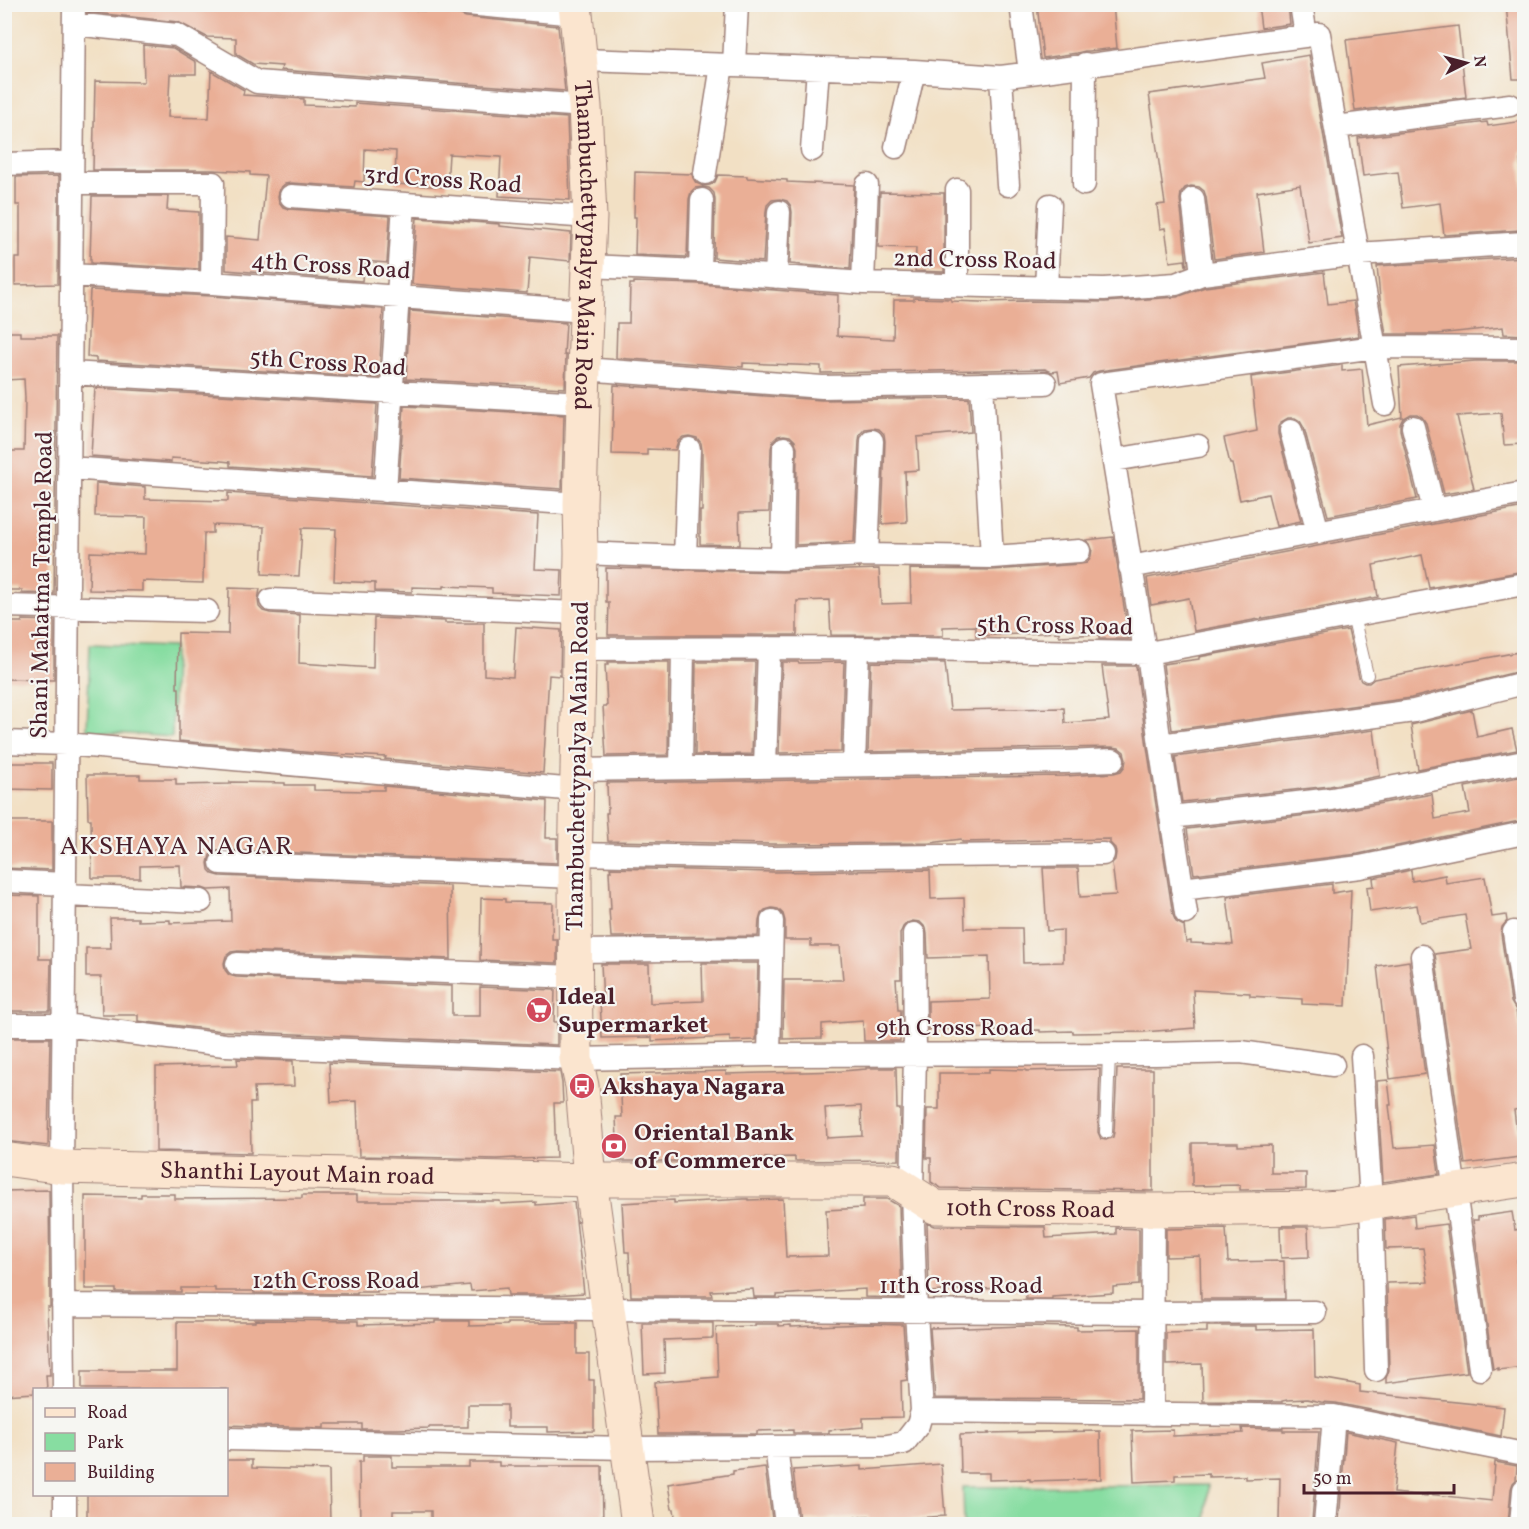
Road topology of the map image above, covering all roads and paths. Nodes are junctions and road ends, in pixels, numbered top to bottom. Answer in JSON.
{"nodes":[{"id":1,"x":467,"y":4,"type":"edge"},
{"id":2,"x":737,"y":4,"type":"edge"},
{"id":3,"x":1021,"y":4,"type":"edge"},
{"id":4,"x":1301,"y":4,"type":"edge"},
{"id":5,"x":575,"y":9,"type":"edge"},
{"id":6,"x":74,"y":14,"type":"edge"},
{"id":7,"x":1306,"y":36,"type":"junction"},
{"id":8,"x":581,"y":60,"type":"junction"},
{"id":9,"x":1085,"y":64,"type":"junction"},
{"id":10,"x":728,"y":65,"type":"junction"},
{"id":11,"x":818,"y":68,"type":"junction"},
{"id":12,"x":914,"y":71,"type":"junction"},
{"id":13,"x":1030,"y":72,"type":"junction"},
{"id":14,"x":1001,"y":76,"type":"junction"},
{"id":15,"x":1510,"y":105,"type":"dead end"},
{"id":16,"x":585,"y":106,"type":"junction"},
{"id":17,"x":1336,"y":127,"type":"junction"},
{"id":18,"x":896,"y":147,"type":"dead end"},
{"id":19,"x":812,"y":150,"type":"dead end"},
{"id":20,"x":4,"y":164,"type":"edge"},
{"id":21,"x":72,"y":173,"type":"junction"},
{"id":22,"x":705,"y":173,"type":"dead end"},
{"id":23,"x":1008,"y":184,"type":"dead end"},
{"id":24,"x":1084,"y":184,"type":"dead end"},
{"id":25,"x":867,"y":185,"type":"dead end"},
{"id":26,"x":957,"y":189,"type":"dead end"},
{"id":27,"x":291,"y":195,"type":"dead end"},
{"id":28,"x":1193,"y":199,"type":"dead end"},
{"id":29,"x":702,"y":200,"type":"dead end"},
{"id":30,"x":404,"y":204,"type":"junction"},
{"id":31,"x":1050,"y":205,"type":"dead end"},
{"id":32,"x":779,"y":213,"type":"dead end"},
{"id":33,"x":590,"y":217,"type":"junction"},
{"id":34,"x":1524,"y":243,"type":"edge"},
{"id":35,"x":1358,"y":254,"type":"junction"},
{"id":36,"x":588,"y":266,"type":"junction"},
{"id":37,"x":700,"y":271,"type":"junction"},
{"id":38,"x":1202,"y":274,"type":"junction"},
{"id":39,"x":71,"y":275,"type":"junction"},
{"id":40,"x":776,"y":278,"type":"junction"},
{"id":41,"x":213,"y":283,"type":"junction"},
{"id":42,"x":863,"y":283,"type":"junction"},
{"id":43,"x":957,"y":285,"type":"junction"},
{"id":44,"x":1046,"y":288,"type":"junction"},
{"id":45,"x":397,"y":298,"type":"junction"},
{"id":46,"x":586,"y":311,"type":"junction"},
{"id":47,"x":1375,"y":347,"type":"junction"},
{"id":48,"x":1524,"y":348,"type":"edge"},
{"id":49,"x":584,"y":369,"type":"junction"},
{"id":50,"x":70,"y":373,"type":"junction"},
{"id":51,"x":1045,"y":383,"type":"dead end"},
{"id":52,"x":982,"y":384,"type":"junction"},
{"id":53,"x":391,"y":393,"type":"junction"},
{"id":54,"x":583,"y":404,"type":"junction"},
{"id":55,"x":1385,"y":404,"type":"dead end"},
{"id":56,"x":1413,"y":426,"type":"dead end"},
{"id":57,"x":1291,"y":431,"type":"dead end"},
{"id":58,"x":872,"y":441,"type":"dead end"},
{"id":59,"x":1198,"y":446,"type":"dead end"},
{"id":60,"x":784,"y":448,"type":"dead end"},
{"id":61,"x":689,"y":449,"type":"dead end"},
{"id":62,"x":1113,"y":460,"type":"junction"},
{"id":63,"x":69,"y":468,"type":"junction"},
{"id":64,"x":385,"y":491,"type":"junction"},
{"id":65,"x":1524,"y":493,"type":"edge"},
{"id":66,"x":580,"y":504,"type":"junction"},
{"id":67,"x":1434,"y":510,"type":"junction"},
{"id":68,"x":1318,"y":532,"type":"junction"},
{"id":69,"x":1079,"y":551,"type":"dead end"},
{"id":70,"x":581,"y":553,"type":"junction"},
{"id":71,"x":867,"y":555,"type":"junction"},
{"id":72,"x":685,"y":557,"type":"junction"},
{"id":73,"x":993,"y":557,"type":"junction"},
{"id":74,"x":782,"y":559,"type":"junction"},
{"id":75,"x":1131,"y":567,"type":"junction"},
{"id":76,"x":1524,"y":584,"type":"edge"},
{"id":77,"x":271,"y":600,"type":"dead end"},
{"id":78,"x":4,"y":606,"type":"edge"},
{"id":79,"x":68,"y":607,"type":"junction"},
{"id":80,"x":207,"y":611,"type":"dead end"},
{"id":81,"x":579,"y":613,"type":"junction"},
{"id":82,"x":1353,"y":616,"type":"junction"},
{"id":83,"x":769,"y":648,"type":"junction"},
{"id":84,"x":858,"y":648,"type":"junction"},
{"id":85,"x":579,"y":649,"type":"junction"},
{"id":86,"x":683,"y":649,"type":"junction"},
{"id":87,"x":1148,"y":653,"type":"junction"},
{"id":88,"x":1367,"y":675,"type":"dead end"},
{"id":89,"x":1524,"y":683,"type":"edge"},
{"id":90,"x":4,"y":742,"type":"edge"},
{"id":91,"x":66,"y":744,"type":"junction"},
{"id":92,"x":1160,"y":745,"type":"junction"},
{"id":93,"x":1113,"y":760,"type":"dead end"},
{"id":94,"x":1524,"y":762,"type":"edge"},
{"id":95,"x":854,"y":765,"type":"junction"},
{"id":96,"x":765,"y":766,"type":"junction"},
{"id":97,"x":681,"y":768,"type":"junction"},
{"id":98,"x":577,"y":780,"type":"junction"},
{"id":99,"x":1170,"y":817,"type":"junction"},
{"id":100,"x":1524,"y":833,"type":"edge"},
{"id":101,"x":1103,"y":854,"type":"dead end"},
{"id":102,"x":220,"y":863,"type":"dead end"},
{"id":103,"x":575,"y":865,"type":"junction"},
{"id":104,"x":4,"y":881,"type":"edge"},
{"id":105,"x":1182,"y":889,"type":"junction"},
{"id":106,"x":65,"y":890,"type":"junction"},
{"id":107,"x":201,"y":901,"type":"dead end"},
{"id":108,"x":1186,"y":913,"type":"dead end"},
{"id":109,"x":772,"y":921,"type":"dead end"},
{"id":110,"x":1514,"y":932,"type":"dead end"},
{"id":111,"x":914,"y":934,"type":"dead end"},
{"id":112,"x":771,"y":949,"type":"junction"},
{"id":113,"x":1422,"y":956,"type":"dead end"},
{"id":114,"x":237,"y":964,"type":"dead end"},
{"id":115,"x":575,"y":964,"type":"junction"},
{"id":116,"x":1524,"y":1000,"type":"edge"},
{"id":117,"x":4,"y":1025,"type":"edge"},
{"id":118,"x":64,"y":1025,"type":"junction"},
{"id":119,"x":1109,"y":1054,"type":"junction"},
{"id":120,"x":769,"y":1055,"type":"junction"},
{"id":121,"x":915,"y":1055,"type":"junction"},
{"id":122,"x":1362,"y":1056,"type":"dead end"},
{"id":123,"x":576,"y":1059,"type":"junction"},
{"id":124,"x":1333,"y":1065,"type":"dead end"},
{"id":125,"x":1106,"y":1132,"type":"dead end"},
{"id":126,"x":4,"y":1159,"type":"edge"},
{"id":127,"x":62,"y":1167,"type":"junction"},
{"id":128,"x":590,"y":1180,"type":"junction"},
{"id":129,"x":1524,"y":1180,"type":"edge"},
{"id":130,"x":1455,"y":1191,"type":"junction"},
{"id":131,"x":912,"y":1192,"type":"junction"},
{"id":132,"x":1371,"y":1202,"type":"junction"},
{"id":133,"x":1152,"y":1210,"type":"junction"},
{"id":134,"x":63,"y":1305,"type":"junction"},
{"id":135,"x":608,"y":1309,"type":"junction"},
{"id":136,"x":916,"y":1312,"type":"junction"},
{"id":137,"x":1315,"y":1312,"type":"dead end"},
{"id":138,"x":1152,"y":1313,"type":"junction"},
{"id":139,"x":1480,"y":1369,"type":"dead end"},
{"id":140,"x":1376,"y":1370,"type":"dead end"},
{"id":141,"x":64,"y":1388,"type":"edge"},
{"id":142,"x":922,"y":1411,"type":"junction"},
{"id":143,"x":1152,"y":1414,"type":"junction"},
{"id":144,"x":1334,"y":1416,"type":"junction"},
{"id":145,"x":228,"y":1439,"type":"edge"},
{"id":146,"x":776,"y":1447,"type":"junction"},
{"id":147,"x":627,"y":1448,"type":"junction"},
{"id":148,"x":1524,"y":1454,"type":"edge"},
{"id":149,"x":1524,"y":1490,"type":"edge"},
{"id":150,"x":65,"y":1496,"type":"edge"},
{"id":151,"x":65,"y":1524,"type":"edge"},
{"id":152,"x":638,"y":1524,"type":"edge"},
{"id":153,"x":786,"y":1524,"type":"edge"},
{"id":154,"x":1325,"y":1524,"type":"edge"},
{"id":155,"x":1521,"y":1524,"type":"edge"}],
"edges":[{"from":1,"to":5,"type":"street"},
{"from":2,"to":10,"type":"street"},
{"from":3,"to":13,"type":"street"},
{"from":4,"to":7,"type":"street"},
{"from":5,"to":8,"type":"street","name":"Thambuchettypalya Main Road"},
{"from":6,"to":16,"type":"street"},
{"from":6,"to":21,"type":"street","name":"Shani Mahatma Temple Road"},
{"from":7,"to":9,"type":"street"},
{"from":7,"to":17,"type":"street"},
{"from":8,"to":10,"type":"street"},
{"from":8,"to":16,"type":"street","name":"Thambuchettypalya Main Road"},
{"from":9,"to":13,"type":"street"},
{"from":9,"to":24,"type":"street"},
{"from":10,"to":11,"type":"street"},
{"from":10,"to":22,"type":"street"},
{"from":11,"to":12,"type":"street"},
{"from":11,"to":19,"type":"street"},
{"from":12,"to":14,"type":"street"},
{"from":12,"to":18,"type":"street"},
{"from":13,"to":14,"type":"street"},
{"from":14,"to":23,"type":"street"},
{"from":15,"to":17,"type":"street"},
{"from":16,"to":33,"type":"street","name":"Thambuchettypalya Main Road"},
{"from":17,"to":35,"type":"street"},
{"from":20,"to":21,"type":"street"},
{"from":21,"to":39,"type":"street","name":"Shani Mahatma Temple Road"},
{"from":21,"to":41,"type":"street"},
{"from":25,"to":42,"type":"street"},
{"from":26,"to":43,"type":"street"},
{"from":27,"to":30,"type":"street","name":"3rd Cross Road"},
{"from":28,"to":38,"type":"street"},
{"from":29,"to":37,"type":"street"},
{"from":30,"to":33,"type":"street","name":"3rd Cross Road"},
{"from":30,"to":45,"type":"street"},
{"from":31,"to":44,"type":"street"},
{"from":32,"to":40,"type":"street"},
{"from":33,"to":36,"type":"street","name":"Thambuchettypalya Main Road"},
{"from":34,"to":35,"type":"street","name":"2nd Cross Road"},
{"from":35,"to":38,"type":"street","name":"2nd Cross Road"},
{"from":35,"to":47,"type":"street"},
{"from":36,"to":37,"type":"street","name":"2nd Cross Road"},
{"from":36,"to":46,"type":"street","name":"Thambuchettypalya Main Road"},
{"from":37,"to":40,"type":"street","name":"2nd Cross Road"},
{"from":38,"to":44,"type":"street","name":"2nd Cross Road"},
{"from":39,"to":41,"type":"street","name":"4th Cross Road"},
{"from":39,"to":50,"type":"street","name":"Shani Mahatma Temple Road"},
{"from":40,"to":42,"type":"street","name":"2nd Cross Road"},
{"from":41,"to":45,"type":"street","name":"4th Cross Road"},
{"from":42,"to":43,"type":"street","name":"2nd Cross Road"},
{"from":43,"to":44,"type":"street","name":"2nd Cross Road"},
{"from":45,"to":46,"type":"street","name":"4th Cross Road"},
{"from":45,"to":53,"type":"street"},
{"from":46,"to":49,"type":"street","name":"Thambuchettypalya Main Road"},
{"from":47,"to":48,"type":"street"},
{"from":47,"to":55,"type":"street"},
{"from":47,"to":62,"type":"street"},
{"from":49,"to":52,"type":"street"},
{"from":49,"to":54,"type":"street","name":"Thambuchettypalya Main Road"},
{"from":50,"to":53,"type":"street","name":"5th Cross Road"},
{"from":50,"to":63,"type":"street","name":"Shani Mahatma Temple Road"},
{"from":51,"to":52,"type":"street"},
{"from":52,"to":73,"type":"street"},
{"from":53,"to":54,"type":"street","name":"5th Cross Road"},
{"from":53,"to":64,"type":"street"},
{"from":54,"to":66,"type":"street","name":"Thambuchettypalya Main Road"},
{"from":56,"to":67,"type":"street"},
{"from":57,"to":68,"type":"street"},
{"from":58,"to":71,"type":"street"},
{"from":59,"to":62,"type":"street"},
{"from":60,"to":74,"type":"street"},
{"from":61,"to":72,"type":"street"},
{"from":62,"to":75,"type":"street"},
{"from":63,"to":64,"type":"street"},
{"from":63,"to":79,"type":"street","name":"Shani Mahatma Temple Road"},
{"from":64,"to":66,"type":"street"},
{"from":65,"to":67,"type":"street"},
{"from":66,"to":70,"type":"street","name":"Thambuchettypalya Main Road"},
{"from":67,"to":68,"type":"street"},
{"from":68,"to":75,"type":"street"},
{"from":69,"to":73,"type":"street"},
{"from":70,"to":72,"type":"street"},
{"from":70,"to":81,"type":"street","name":"Thambuchettypalya Main Road"},
{"from":71,"to":73,"type":"street"},
{"from":71,"to":74,"type":"street"},
{"from":72,"to":74,"type":"street"},
{"from":75,"to":87,"type":"street"},
{"from":76,"to":82,"type":"street","name":"5th Cross Road"},
{"from":77,"to":81,"type":"street"},
{"from":78,"to":79,"type":"street"},
{"from":79,"to":80,"type":"street"},
{"from":79,"to":91,"type":"street","name":"Shani Mahatma Temple Road"},
{"from":81,"to":85,"type":"street","name":"Thambuchettypalya Main Road"},
{"from":82,"to":87,"type":"street","name":"5th Cross Road"},
{"from":82,"to":88,"type":"lane"},
{"from":83,"to":84,"type":"street","name":"5th Cross Road"},
{"from":83,"to":86,"type":"street","name":"5th Cross Road"},
{"from":83,"to":96,"type":"street"},
{"from":84,"to":87,"type":"street","name":"5th Cross Road"},
{"from":84,"to":95,"type":"street"},
{"from":85,"to":86,"type":"street","name":"5th Cross Road"},
{"from":85,"to":98,"type":"street","name":"Thambuchettypalya Main Road"},
{"from":86,"to":97,"type":"street"},
{"from":87,"to":92,"type":"street"},
{"from":89,"to":92,"type":"street"},
{"from":90,"to":91,"type":"street"},
{"from":91,"to":98,"type":"street"},
{"from":91,"to":106,"type":"street","name":"Shani Mahatma Temple Road"},
{"from":92,"to":99,"type":"street"},
{"from":93,"to":95,"type":"street"},
{"from":94,"to":99,"type":"street"},
{"from":95,"to":96,"type":"street"},
{"from":96,"to":97,"type":"street"},
{"from":97,"to":98,"type":"street"},
{"from":98,"to":103,"type":"street","name":"Thambuchettypalya Main Road"},
{"from":99,"to":105,"type":"street"},
{"from":100,"to":105,"type":"street"},
{"from":101,"to":103,"type":"street"},
{"from":102,"to":103,"type":"street"},
{"from":103,"to":115,"type":"street","name":"Thambuchettypalya Main Road"},
{"from":104,"to":106,"type":"street"},
{"from":105,"to":108,"type":"street"},
{"from":106,"to":107,"type":"street"},
{"from":106,"to":118,"type":"street","name":"Shani Mahatma Temple Road"},
{"from":109,"to":112,"type":"street"},
{"from":110,"to":116,"type":"street"},
{"from":111,"to":121,"type":"street"},
{"from":112,"to":115,"type":"street"},
{"from":112,"to":120,"type":"street"},
{"from":113,"to":130,"type":"street"},
{"from":114,"to":115,"type":"street"},
{"from":115,"to":123,"type":"street","name":"Thambuchettypalya Main Road"},
{"from":117,"to":118,"type":"street","name":"9th Cross Road"},
{"from":118,"to":123,"type":"street","name":"9th Cross Road"},
{"from":118,"to":127,"type":"street","name":"Shani Mahatma Temple Road"},
{"from":119,"to":121,"type":"street","name":"9th Cross Road"},
{"from":119,"to":124,"type":"street","name":"9th Cross Road"},
{"from":119,"to":125,"type":"lane"},
{"from":120,"to":121,"type":"street","name":"9th Cross Road"},
{"from":120,"to":123,"type":"street","name":"9th Cross Road"},
{"from":121,"to":131,"type":"street"},
{"from":122,"to":132,"type":"street"},
{"from":123,"to":128,"type":"street","name":"Thambuchettypalya Main Road"},
{"from":126,"to":127,"type":"street","name":"Shanthi Layout Main road"},
{"from":127,"to":128,"type":"street","name":"Shanthi Layout Main road"},
{"from":127,"to":134,"type":"street","name":"Shani Mahatma Temple Road"},
{"from":128,"to":131,"type":"street","name":"10th Cross Road"},
{"from":128,"to":135,"type":"street","name":"Thambuchettypalya Main Road"},
{"from":129,"to":130,"type":"street","name":"10th Cross Road"},
{"from":130,"to":132,"type":"street","name":"10th Cross Road"},
{"from":130,"to":139,"type":"street"},
{"from":131,"to":133,"type":"street","name":"10th Cross Road"},
{"from":131,"to":136,"type":"street"},
{"from":132,"to":133,"type":"street","name":"10th Cross Road"},
{"from":132,"to":140,"type":"street"},
{"from":133,"to":138,"type":"street"},
{"from":134,"to":135,"type":"street","name":"12th Cross Road"},
{"from":134,"to":141,"type":"street","name":"Shani Mahatma Temple Road"},
{"from":135,"to":136,"type":"street","name":"11th Cross Road"},
{"from":135,"to":147,"type":"street","name":"Thambuchettypalya Main Road"},
{"from":136,"to":138,"type":"street","name":"11th Cross Road"},
{"from":136,"to":142,"type":"street"},
{"from":137,"to":138,"type":"street","name":"11th Cross Road"},
{"from":138,"to":143,"type":"street"},
{"from":142,"to":143,"type":"street"},
{"from":142,"to":146,"type":"street"},
{"from":143,"to":144,"type":"street"},
{"from":144,"to":148,"type":"street"},
{"from":144,"to":154,"type":"street"},
{"from":145,"to":147,"type":"street"},
{"from":146,"to":147,"type":"street"},
{"from":146,"to":153,"type":"street"},
{"from":147,"to":152,"type":"street","name":"Thambuchettypalya Main Road"},
{"from":149,"to":155,"type":"street"},
{"from":150,"to":151,"type":"street"}]}
